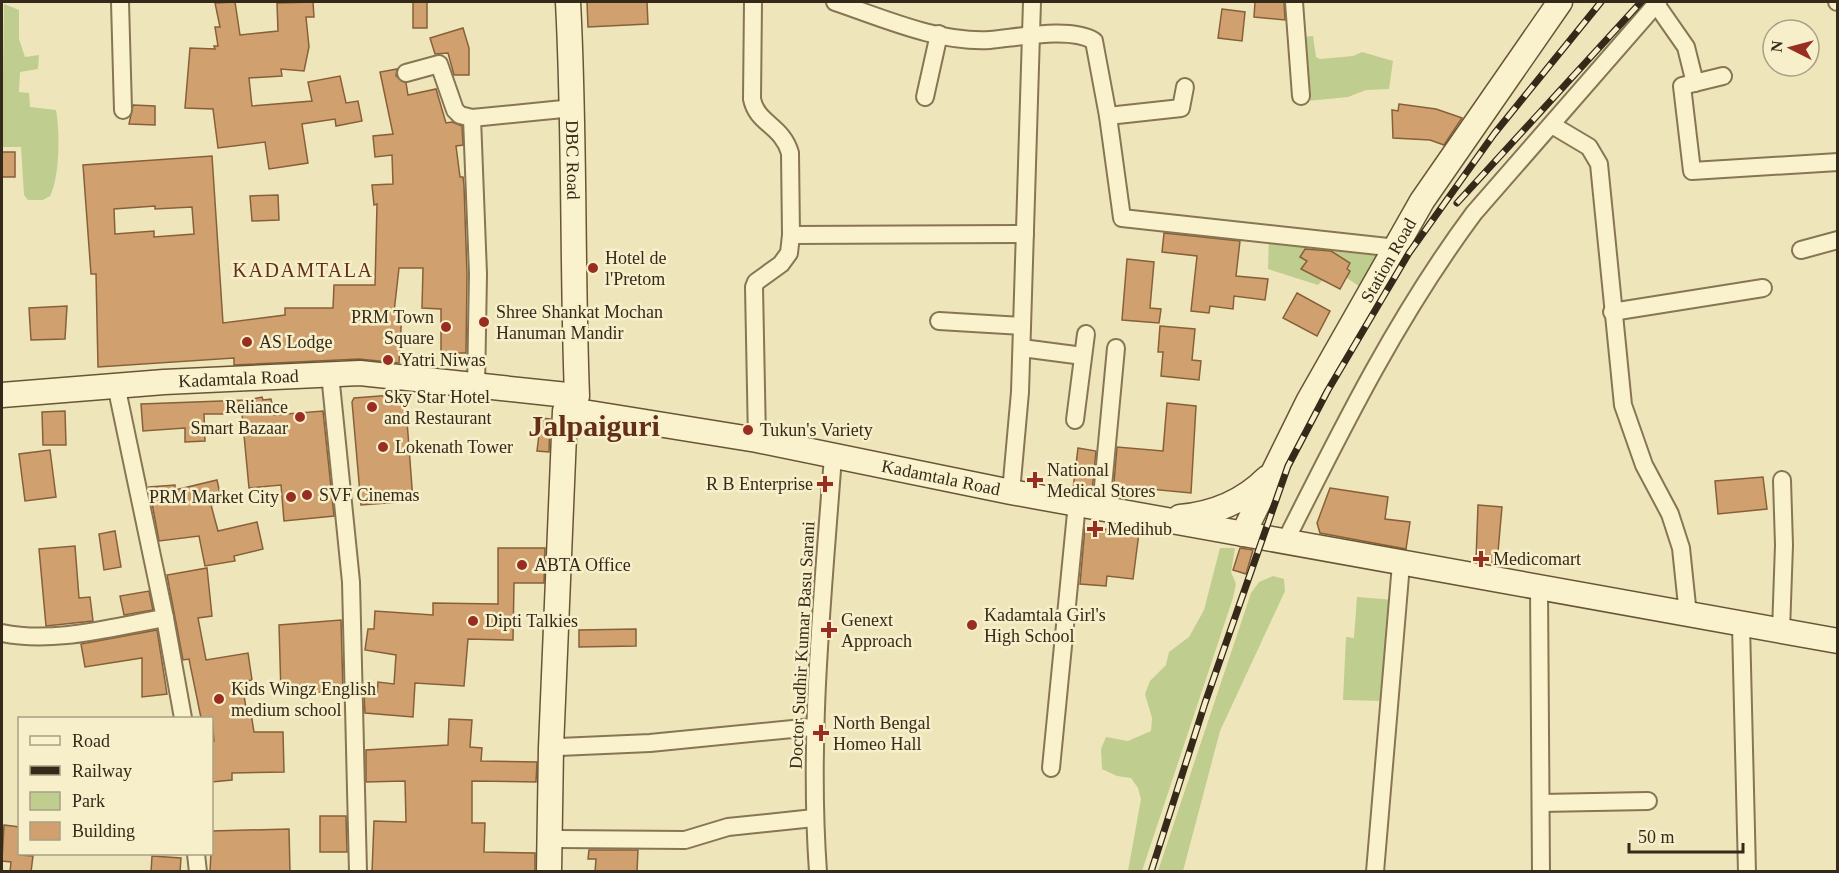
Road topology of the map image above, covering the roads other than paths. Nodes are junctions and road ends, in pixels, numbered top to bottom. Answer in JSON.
{"nodes":[{"id":1,"x":120,"y":2,"type":"edge"},
{"id":2,"x":568,"y":2,"type":"edge"},
{"id":3,"x":753,"y":2,"type":"edge"},
{"id":4,"x":835,"y":2,"type":"edge"},
{"id":5,"x":1032,"y":2,"type":"edge"},
{"id":6,"x":1294,"y":2,"type":"edge"},
{"id":7,"x":1560,"y":2,"type":"edge"},
{"id":8,"x":1657,"y":3,"type":"edge"},
{"id":9,"x":1033,"y":33,"type":"junction"},
{"id":10,"x":939,"y":34,"type":"junction"},
{"id":11,"x":406,"y":72,"type":"dead end"},
{"id":12,"x":1723,"y":76,"type":"dead end"},
{"id":13,"x":1695,"y":83,"type":"junction"},
{"id":14,"x":1185,"y":87,"type":"dead end"},
{"id":15,"x":1300,"y":96,"type":"dead end"},
{"id":16,"x":925,"y":97,"type":"dead end"},
{"id":17,"x":573,"y":108,"type":"junction"},
{"id":18,"x":123,"y":110,"type":"dead end"},
{"id":19,"x":1108,"y":116,"type":"junction"},
{"id":20,"x":472,"y":118,"type":"junction"},
{"id":21,"x":1552,"y":125,"type":"junction"},
{"id":22,"x":1838,"y":162,"type":"edge"},
{"id":23,"x":1025,"y":234,"type":"junction"},
{"id":24,"x":791,"y":235,"type":"junction"},
{"id":25,"x":1838,"y":240,"type":"edge"},
{"id":26,"x":1397,"y":248,"type":"junction"},
{"id":27,"x":1801,"y":250,"type":"dead end"},
{"id":28,"x":1763,"y":288,"type":"dead end"},
{"id":29,"x":1612,"y":312,"type":"junction"},
{"id":30,"x":939,"y":321,"type":"dead end"},
{"id":31,"x":1022,"y":326,"type":"junction"},
{"id":32,"x":1086,"y":334,"type":"dead end"},
{"id":33,"x":1022,"y":348,"type":"junction"},
{"id":34,"x":1116,"y":348,"type":"dead end"},
{"id":35,"x":1083,"y":356,"type":"junction"},
{"id":36,"x":330,"y":374,"type":"junction"},
{"id":37,"x":117,"y":386,"type":"junction"},
{"id":38,"x":476,"y":387,"type":"junction"},
{"id":39,"x":2,"y":395,"type":"edge"},
{"id":40,"x":571,"y":403,"type":"junction"},
{"id":41,"x":1075,"y":420,"type":"dead end"},
{"id":42,"x":757,"y":440,"type":"junction"},
{"id":43,"x":833,"y":456,"type":"junction"},
{"id":44,"x":1273,"y":473,"type":"junction"},
{"id":45,"x":1782,"y":480,"type":"dead end"},
{"id":46,"x":1011,"y":492,"type":"junction"},
{"id":47,"x":1077,"y":503,"type":"junction"},
{"id":48,"x":1101,"y":508,"type":"junction"},
{"id":49,"x":1139,"y":514,"type":"junction"},
{"id":50,"x":1263,"y":538,"type":"junction"},
{"id":51,"x":1401,"y":564,"type":"junction"},
{"id":52,"x":1539,"y":588,"type":"junction"},
{"id":53,"x":1688,"y":615,"type":"junction"},
{"id":54,"x":165,"y":618,"type":"junction"},
{"id":55,"x":1741,"y":625,"type":"junction"},
{"id":56,"x":1781,"y":631,"type":"junction"},
{"id":57,"x":2,"y":633,"type":"edge"},
{"id":58,"x":1838,"y":641,"type":"edge"},
{"id":59,"x":183,"y":717,"type":"edge"},
{"id":60,"x":813,"y":727,"type":"junction"},
{"id":61,"x":555,"y":748,"type":"junction"},
{"id":62,"x":1051,"y":768,"type":"dead end"},
{"id":63,"x":1648,"y":801,"type":"dead end"},
{"id":64,"x":1541,"y":803,"type":"junction"},
{"id":65,"x":814,"y":818,"type":"junction"},
{"id":66,"x":554,"y":839,"type":"junction"},
{"id":67,"x":196,"y":855,"type":"edge"},
{"id":68,"x":198,"y":872,"type":"edge"},
{"id":69,"x":358,"y":872,"type":"edge"},
{"id":70,"x":549,"y":872,"type":"edge"},
{"id":71,"x":557,"y":872,"type":"edge"},
{"id":72,"x":818,"y":872,"type":"edge"},
{"id":73,"x":1375,"y":872,"type":"edge"},
{"id":74,"x":1541,"y":872,"type":"edge"},
{"id":75,"x":1747,"y":872,"type":"edge"}],
"edges":[{"from":1,"to":18,"type":"street"},
{"from":2,"to":17,"type":"main road","name":"DBC Road"},
{"from":3,"to":24,"type":"street"},
{"from":4,"to":10,"type":"street"},
{"from":5,"to":9,"type":"street"},
{"from":6,"to":15,"type":"street"},
{"from":7,"to":26,"type":"main road","name":"Station Road"},
{"from":8,"to":13,"type":"street"},
{"from":8,"to":21,"type":"street"},
{"from":9,"to":10,"type":"street"},
{"from":9,"to":19,"type":"street"},
{"from":9,"to":23,"type":"street"},
{"from":10,"to":16,"type":"street"},
{"from":11,"to":20,"type":"street"},
{"from":12,"to":13,"type":"street"},
{"from":13,"to":22,"type":"street"},
{"from":14,"to":19,"type":"street"},
{"from":17,"to":20,"type":"street"},
{"from":17,"to":40,"type":"main road","name":"DBC Road"},
{"from":19,"to":26,"type":"street"},
{"from":20,"to":38,"type":"street"},
{"from":21,"to":29,"type":"street"},
{"from":21,"to":50,"type":"street"},
{"from":23,"to":24,"type":"street"},
{"from":23,"to":31,"type":"street"},
{"from":24,"to":42,"type":"street"},
{"from":25,"to":27,"type":"street"},
{"from":26,"to":44,"type":"main road","name":"Station Road"},
{"from":28,"to":29,"type":"street"},
{"from":29,"to":53,"type":"street"},
{"from":30,"to":31,"type":"street"},
{"from":31,"to":33,"type":"street"},
{"from":32,"to":35,"type":"street"},
{"from":33,"to":35,"type":"street"},
{"from":33,"to":46,"type":"street"},
{"from":34,"to":48,"type":"street"},
{"from":35,"to":41,"type":"street"},
{"from":36,"to":37,"type":"main road","name":"Kadamtala Road"},
{"from":36,"to":38,"type":"main road","name":"Kadamtala Road"},
{"from":36,"to":69,"type":"street"},
{"from":37,"to":39,"type":"main road","name":"Kadamtala Road"},
{"from":37,"to":54,"type":"street"},
{"from":38,"to":40,"type":"main road","name":"Kadamtala Road"},
{"from":40,"to":42,"type":"main road","name":"Kadamtala Road"},
{"from":40,"to":61,"type":"main road","name":"DBC Road"},
{"from":42,"to":43,"type":"main road","name":"Kadamtala Road"},
{"from":43,"to":46,"type":"main road","name":"Kadamtala Road"},
{"from":43,"to":60,"type":"street","name":"Doctor Sudhir Kumar Basu Sarani"},
{"from":44,"to":49,"type":"main road"},
{"from":44,"to":50,"type":"main road","name":"Station Road"},
{"from":45,"to":56,"type":"street"},
{"from":46,"to":47,"type":"main road","name":"Kadamtala Road"},
{"from":47,"to":48,"type":"main road","name":"Kadamtala Road"},
{"from":47,"to":62,"type":"street"},
{"from":48,"to":49,"type":"main road","name":"Kadamtala Road"},
{"from":49,"to":50,"type":"main road","name":"Kadamtala Road"},
{"from":50,"to":51,"type":"main road","name":"Kadamtala Road"},
{"from":51,"to":52,"type":"main road","name":"Kadamtala Road"},
{"from":51,"to":73,"type":"street"},
{"from":52,"to":53,"type":"main road","name":"Kadamtala Road"},
{"from":52,"to":64,"type":"street"},
{"from":53,"to":55,"type":"main road","name":"Kadamtala Road"},
{"from":54,"to":57,"type":"street"},
{"from":54,"to":59,"type":"street"},
{"from":55,"to":56,"type":"main road","name":"Kadamtala Road"},
{"from":55,"to":75,"type":"street"},
{"from":56,"to":58,"type":"main road","name":"Kadamtala Road"},
{"from":60,"to":61,"type":"street"},
{"from":60,"to":65,"type":"street","name":"Doctor Sudhir Kumar Basu Sarani"},
{"from":61,"to":66,"type":"main road","name":"DBC Road"},
{"from":63,"to":64,"type":"street"},
{"from":64,"to":74,"type":"street"},
{"from":65,"to":66,"type":"street"},
{"from":65,"to":72,"type":"street","name":"Doctor Sudhir Kumar Basu Sarani"},
{"from":66,"to":70,"type":"main road"},
{"from":66,"to":71,"type":"main road"},
{"from":67,"to":68,"type":"street"}]}
